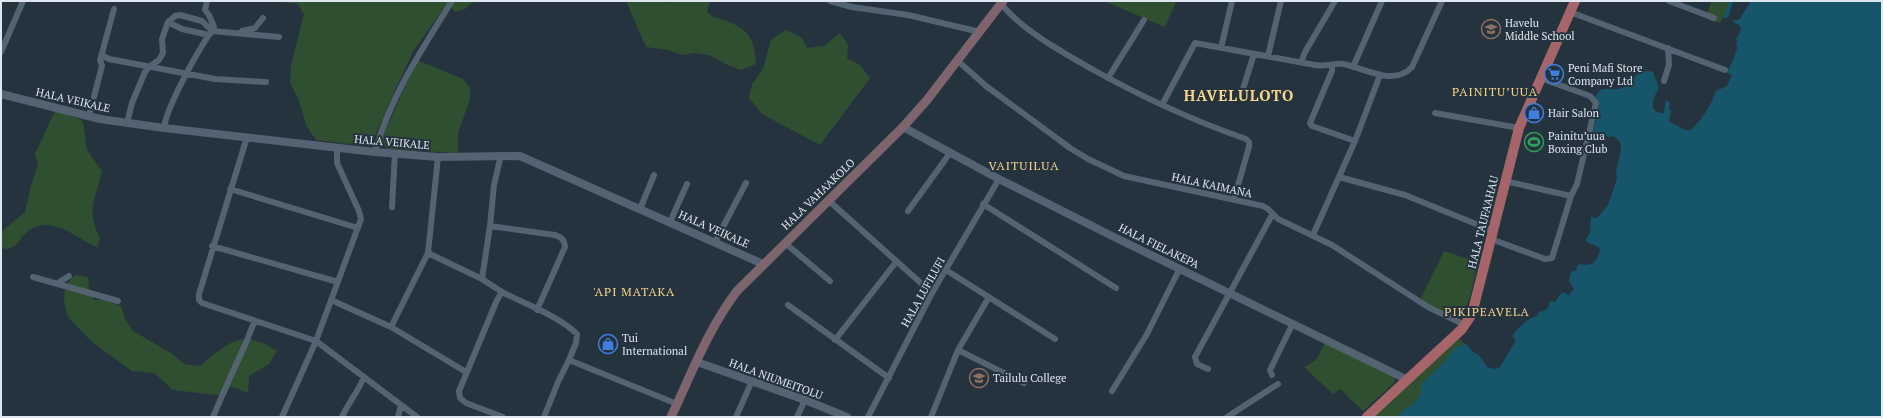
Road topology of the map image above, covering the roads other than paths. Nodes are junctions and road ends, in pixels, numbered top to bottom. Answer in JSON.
{"nodes":[{"id":1,"x":23,"y":1,"type":"edge"},
{"id":2,"x":207,"y":1,"type":"edge"},
{"id":3,"x":452,"y":1,"type":"edge"},
{"id":4,"x":830,"y":1,"type":"edge"},
{"id":5,"x":1232,"y":1,"type":"edge"},
{"id":6,"x":1281,"y":1,"type":"edge"},
{"id":7,"x":1335,"y":1,"type":"edge"},
{"id":8,"x":1382,"y":1,"type":"edge"},
{"id":9,"x":1442,"y":1,"type":"edge"},
{"id":10,"x":1575,"y":1,"type":"edge"},
{"id":11,"x":1669,"y":1,"type":"edge"},
{"id":12,"x":1002,"y":2,"type":"edge"},
{"id":13,"x":114,"y":9,"type":"dead end"},
{"id":14,"x":1570,"y":12,"type":"junction"},
{"id":15,"x":263,"y":18,"type":"dead end"},
{"id":16,"x":1714,"y":18,"type":"dead end"},
{"id":17,"x":1144,"y":20,"type":"dead end"},
{"id":18,"x":168,"y":22,"type":"junction"},
{"id":19,"x":234,"y":32,"type":"junction"},
{"id":20,"x":980,"y":32,"type":"junction"},
{"id":21,"x":211,"y":33,"type":"junction"},
{"id":22,"x":279,"y":37,"type":"dead end"},
{"id":23,"x":1221,"y":48,"type":"junction"},
{"id":24,"x":1668,"y":48,"type":"junction"},
{"id":25,"x":1,"y":52,"type":"edge"},
{"id":26,"x":102,"y":53,"type":"junction"},
{"id":27,"x":1254,"y":54,"type":"junction"},
{"id":28,"x":1268,"y":56,"type":"junction"},
{"id":29,"x":958,"y":61,"type":"junction"},
{"id":30,"x":1302,"y":62,"type":"junction"},
{"id":31,"x":1332,"y":65,"type":"junction"},
{"id":32,"x":150,"y":66,"type":"junction"},
{"id":33,"x":1352,"y":66,"type":"junction"},
{"id":34,"x":1725,"y":70,"type":"dead end"},
{"id":35,"x":188,"y":74,"type":"junction"},
{"id":36,"x":1380,"y":75,"type":"junction"},
{"id":37,"x":1108,"y":78,"type":"junction"},
{"id":38,"x":1540,"y":78,"type":"junction"},
{"id":39,"x":1664,"y":80,"type":"dead end"},
{"id":40,"x":266,"y":82,"type":"dead end"},
{"id":41,"x":1242,"y":92,"type":"dead end"},
{"id":42,"x":1,"y":94,"type":"edge"},
{"id":43,"x":1162,"y":105,"type":"junction"},
{"id":44,"x":1435,"y":113,"type":"dead end"},
{"id":45,"x":88,"y":116,"type":"junction"},
{"id":46,"x":127,"y":123,"type":"junction"},
{"id":47,"x":903,"y":127,"type":"junction"},
{"id":48,"x":164,"y":128,"type":"junction"},
{"id":49,"x":1519,"y":128,"type":"junction"},
{"id":50,"x":247,"y":137,"type":"junction"},
{"id":51,"x":1355,"y":141,"type":"junction"},
{"id":52,"x":337,"y":148,"type":"junction"},
{"id":53,"x":375,"y":152,"type":"junction"},
{"id":54,"x":395,"y":153,"type":"junction"},
{"id":55,"x":950,"y":153,"type":"junction"},
{"id":56,"x":501,"y":155,"type":"junction"},
{"id":57,"x":438,"y":157,"type":"junction"},
{"id":58,"x":654,"y":175,"type":"dead end"},
{"id":59,"x":1339,"y":177,"type":"junction"},
{"id":60,"x":999,"y":179,"type":"junction"},
{"id":61,"x":1505,"y":181,"type":"junction"},
{"id":62,"x":746,"y":183,"type":"dead end"},
{"id":63,"x":687,"y":184,"type":"dead end"},
{"id":64,"x":230,"y":189,"type":"junction"},
{"id":65,"x":1571,"y":196,"type":"junction"},
{"id":66,"x":1234,"y":199,"type":"junction"},
{"id":67,"x":828,"y":200,"type":"junction"},
{"id":68,"x":983,"y":204,"type":"junction"},
{"id":69,"x":392,"y":206,"type":"dead end"},
{"id":70,"x":640,"y":208,"type":"junction"},
{"id":71,"x":908,"y":211,"type":"dead end"},
{"id":72,"x":1272,"y":215,"type":"junction"},
{"id":73,"x":670,"y":222,"type":"junction"},
{"id":74,"x":490,"y":226,"type":"junction"},
{"id":75,"x":358,"y":228,"type":"junction"},
{"id":76,"x":1492,"y":235,"type":"junction"},
{"id":77,"x":1313,"y":236,"type":"junction"},
{"id":78,"x":715,"y":242,"type":"junction"},
{"id":79,"x":785,"y":243,"type":"junction"},
{"id":80,"x":212,"y":246,"type":"junction"},
{"id":81,"x":428,"y":253,"type":"junction"},
{"id":82,"x":896,"y":262,"type":"junction"},
{"id":83,"x":763,"y":264,"type":"junction"},
{"id":84,"x":1180,"y":268,"type":"junction"},
{"id":85,"x":946,"y":270,"type":"junction"},
{"id":86,"x":69,"y":276,"type":"dead end"},
{"id":87,"x":33,"y":277,"type":"dead end"},
{"id":88,"x":482,"y":278,"type":"junction"},
{"id":89,"x":830,"y":281,"type":"dead end"},
{"id":90,"x":338,"y":282,"type":"junction"},
{"id":91,"x":58,"y":283,"type":"junction"},
{"id":92,"x":1116,"y":288,"type":"dead end"},
{"id":93,"x":502,"y":292,"type":"junction"},
{"id":94,"x":932,"y":293,"type":"junction"},
{"id":95,"x":1228,"y":293,"type":"junction"},
{"id":96,"x":989,"y":297,"type":"junction"},
{"id":97,"x":331,"y":300,"type":"junction"},
{"id":98,"x":118,"y":301,"type":"dead end"},
{"id":99,"x":788,"y":305,"type":"dead end"},
{"id":100,"x":537,"y":310,"type":"junction"},
{"id":101,"x":255,"y":322,"type":"junction"},
{"id":102,"x":1293,"y":323,"type":"junction"},
{"id":103,"x":1465,"y":325,"type":"junction"},
{"id":104,"x":390,"y":327,"type":"junction"},
{"id":105,"x":1055,"y":339,"type":"dead end"},
{"id":106,"x":835,"y":340,"type":"junction"},
{"id":107,"x":316,"y":341,"type":"junction"},
{"id":108,"x":958,"y":350,"type":"junction"},
{"id":109,"x":569,"y":360,"type":"junction"},
{"id":110,"x":697,"y":362,"type":"junction"},
{"id":111,"x":1208,"y":369,"type":"dead end"},
{"id":112,"x":466,"y":372,"type":"junction"},
{"id":113,"x":1272,"y":375,"type":"dead end"},
{"id":114,"x":364,"y":377,"type":"junction"},
{"id":115,"x":889,"y":378,"type":"junction"},
{"id":116,"x":1408,"y":380,"type":"junction"},
{"id":117,"x":752,"y":381,"type":"junction"},
{"id":118,"x":1024,"y":383,"type":"dead end"},
{"id":119,"x":1278,"y":384,"type":"dead end"},
{"id":120,"x":1112,"y":391,"type":"dead end"},
{"id":121,"x":805,"y":400,"type":"junction"},
{"id":122,"x":677,"y":404,"type":"junction"},
{"id":123,"x":401,"y":405,"type":"junction"},
{"id":124,"x":213,"y":417,"type":"edge"},
{"id":125,"x":282,"y":417,"type":"edge"},
{"id":126,"x":342,"y":417,"type":"edge"},
{"id":127,"x":398,"y":417,"type":"edge"},
{"id":128,"x":417,"y":417,"type":"edge"},
{"id":129,"x":503,"y":417,"type":"edge"},
{"id":130,"x":544,"y":417,"type":"edge"},
{"id":131,"x":671,"y":417,"type":"edge"},
{"id":132,"x":736,"y":417,"type":"edge"},
{"id":133,"x":797,"y":417,"type":"edge"},
{"id":134,"x":847,"y":417,"type":"edge"},
{"id":135,"x":868,"y":417,"type":"edge"},
{"id":136,"x":932,"y":417,"type":"edge"},
{"id":137,"x":1227,"y":417,"type":"edge"},
{"id":138,"x":1367,"y":417,"type":"edge"}],
"edges":[{"from":1,"to":25,"type":"street"},
{"from":2,"to":21,"type":"street"},
{"from":3,"to":53,"type":"street"},
{"from":4,"to":20,"type":"street"},
{"from":5,"to":23,"type":"street"},
{"from":6,"to":28,"type":"street"},
{"from":7,"to":30,"type":"street"},
{"from":8,"to":33,"type":"street"},
{"from":9,"to":36,"type":"street"},
{"from":10,"to":14,"type":"main road","name":"HALA TAUFA'AHAU"},
{"from":11,"to":16,"type":"street"},
{"from":12,"to":20,"type":"main road","name":"HALA VAHA'AKOLO"},
{"from":12,"to":37,"type":"street"},
{"from":13,"to":26,"type":"street"},
{"from":14,"to":24,"type":"street"},
{"from":14,"to":38,"type":"main road","name":"HALA TAUFA'AHAU"},
{"from":15,"to":19,"type":"street"},
{"from":17,"to":37,"type":"street"},
{"from":18,"to":21,"type":"street"},
{"from":18,"to":21,"type":"street"},
{"from":18,"to":32,"type":"street"},
{"from":19,"to":21,"type":"street"},
{"from":19,"to":22,"type":"street"},
{"from":20,"to":29,"type":"main road","name":"HALA VAHA'AKOLO"},
{"from":21,"to":35,"type":"street"},
{"from":23,"to":27,"type":"street"},
{"from":23,"to":43,"type":"street"},
{"from":24,"to":34,"type":"street"},
{"from":24,"to":39,"type":"street"},
{"from":26,"to":32,"type":"street"},
{"from":26,"to":45,"type":"street"},
{"from":27,"to":28,"type":"street"},
{"from":27,"to":41,"type":"street"},
{"from":28,"to":30,"type":"street"},
{"from":29,"to":47,"type":"main road","name":"HALA VAHA'AKOLO"},
{"from":29,"to":66,"type":"street","name":"HALA KAIMANA"},
{"from":30,"to":31,"type":"street"},
{"from":31,"to":33,"type":"street"},
{"from":31,"to":51,"type":"street"},
{"from":32,"to":35,"type":"street"},
{"from":32,"to":46,"type":"street"},
{"from":33,"to":36,"type":"street"},
{"from":35,"to":40,"type":"street"},
{"from":35,"to":48,"type":"street"},
{"from":36,"to":51,"type":"street"},
{"from":37,"to":43,"type":"street"},
{"from":38,"to":49,"type":"main road","name":"HALA TAUFA'AHAU"},
{"from":38,"to":65,"type":"street"},
{"from":42,"to":45,"type":"street","name":"HALA VEIKALE"},
{"from":43,"to":66,"type":"street"},
{"from":44,"to":49,"type":"street"},
{"from":45,"to":46,"type":"street","name":"HALA VEIKALE"},
{"from":46,"to":48,"type":"street","name":"HALA VEIKALE"},
{"from":47,"to":55,"type":"street","name":"HALA FIELAKEPA"},
{"from":47,"to":67,"type":"main road","name":"HALA VAHA'AKOLO"},
{"from":48,"to":50,"type":"street","name":"HALA VEIKALE"},
{"from":49,"to":61,"type":"main road","name":"HALA TAUFA'AHAU"},
{"from":50,"to":52,"type":"street","name":"HALA VEIKALE"},
{"from":50,"to":64,"type":"street"},
{"from":51,"to":59,"type":"street"},
{"from":52,"to":53,"type":"street","name":"HALA VEIKALE"},
{"from":52,"to":75,"type":"street"},
{"from":53,"to":54,"type":"street","name":"HALA VEIKALE"},
{"from":54,"to":57,"type":"street","name":"HALA VEIKALE"},
{"from":54,"to":69,"type":"street"},
{"from":55,"to":60,"type":"street","name":"HALA FIELAKEPA"},
{"from":55,"to":71,"type":"street"},
{"from":56,"to":57,"type":"street","name":"HALA VEIKALE"},
{"from":56,"to":70,"type":"street","name":"HALA VEIKALE"},
{"from":56,"to":74,"type":"street"},
{"from":57,"to":81,"type":"street"},
{"from":58,"to":70,"type":"street"},
{"from":59,"to":76,"type":"street"},
{"from":59,"to":77,"type":"street"},
{"from":60,"to":68,"type":"street","name":"HALA LUFILUFI"},
{"from":60,"to":84,"type":"street","name":"HALA FIELAKEPA"},
{"from":61,"to":65,"type":"street"},
{"from":61,"to":76,"type":"main road","name":"HALA TAUFA'AHAU"},
{"from":62,"to":78,"type":"street"},
{"from":63,"to":73,"type":"street"},
{"from":64,"to":75,"type":"street"},
{"from":64,"to":80,"type":"street"},
{"from":65,"to":76,"type":"street"},
{"from":66,"to":72,"type":"street","name":"HALA KAIMANA"},
{"from":67,"to":79,"type":"main road","name":"HALA VAHA'AKOLO"},
{"from":67,"to":82,"type":"street"},
{"from":68,"to":85,"type":"street","name":"HALA LUFILUFI"},
{"from":68,"to":92,"type":"street"},
{"from":70,"to":73,"type":"street","name":"HALA VEIKALE"},
{"from":72,"to":77,"type":"street","name":"HALA KAIMANA"},
{"from":72,"to":95,"type":"street"},
{"from":73,"to":78,"type":"street","name":"HALA VEIKALE"},
{"from":74,"to":88,"type":"street"},
{"from":74,"to":100,"type":"street"},
{"from":75,"to":90,"type":"street"},
{"from":76,"to":103,"type":"main road","name":"HALA TAUFA'AHAU"},
{"from":77,"to":103,"type":"street","name":"HALA KAIMANA"},
{"from":78,"to":83,"type":"street","name":"HALA VEIKALE"},
{"from":79,"to":83,"type":"main road","name":"HALA VAHA'AKOLO"},
{"from":79,"to":89,"type":"street"},
{"from":80,"to":90,"type":"street"},
{"from":80,"to":101,"type":"street"},
{"from":81,"to":88,"type":"street"},
{"from":81,"to":104,"type":"street"},
{"from":82,"to":94,"type":"street"},
{"from":82,"to":106,"type":"street"},
{"from":83,"to":110,"type":"main road","name":"HALA VAHA'AKOLO"},
{"from":84,"to":95,"type":"street","name":"HALA FIELAKEPA"},
{"from":84,"to":120,"type":"street"},
{"from":85,"to":94,"type":"street","name":"HALA LUFILUFI"},
{"from":85,"to":96,"type":"street"},
{"from":86,"to":91,"type":"street"},
{"from":87,"to":91,"type":"street"},
{"from":88,"to":93,"type":"street"},
{"from":90,"to":97,"type":"street"},
{"from":91,"to":98,"type":"street"},
{"from":93,"to":100,"type":"street"},
{"from":93,"to":112,"type":"street"},
{"from":94,"to":115,"type":"street","name":"HALA LUFILUFI"},
{"from":95,"to":102,"type":"street","name":"HALA FIELAKEPA"},
{"from":95,"to":111,"type":"street"},
{"from":96,"to":105,"type":"street"},
{"from":96,"to":108,"type":"street"},
{"from":97,"to":104,"type":"street"},
{"from":97,"to":107,"type":"street"},
{"from":99,"to":106,"type":"street"},
{"from":100,"to":109,"type":"street"},
{"from":101,"to":107,"type":"street"},
{"from":101,"to":124,"type":"street"},
{"from":102,"to":113,"type":"street"},
{"from":102,"to":116,"type":"street","name":"HALA FIELAKEPA"},
{"from":103,"to":116,"type":"main road","name":"HALA TAUFA'AHAU"},
{"from":104,"to":112,"type":"street"},
{"from":106,"to":115,"type":"street"},
{"from":107,"to":114,"type":"street"},
{"from":107,"to":125,"type":"street"},
{"from":108,"to":118,"type":"street"},
{"from":108,"to":136,"type":"street"},
{"from":109,"to":122,"type":"street"},
{"from":109,"to":130,"type":"street"},
{"from":110,"to":117,"type":"street","name":"HALA NIUMEITOLU"},
{"from":110,"to":122,"type":"main road","name":"HALA VAHA'AKOLO"},
{"from":112,"to":129,"type":"street"},
{"from":114,"to":123,"type":"street"},
{"from":114,"to":126,"type":"street"},
{"from":115,"to":135,"type":"street","name":"HALA LUFILUFI"},
{"from":116,"to":138,"type":"main road","name":"HALA TAUFA'AHAU"},
{"from":117,"to":121,"type":"street","name":"HALA NIUMEITOLU"},
{"from":117,"to":132,"type":"street"},
{"from":119,"to":137,"type":"street"},
{"from":121,"to":133,"type":"street"},
{"from":121,"to":134,"type":"street","name":"HALA NIUMEITOLU"},
{"from":122,"to":131,"type":"main road","name":"HALA VAHA'AKOLO"},
{"from":123,"to":127,"type":"street"},
{"from":123,"to":128,"type":"street"}]}
